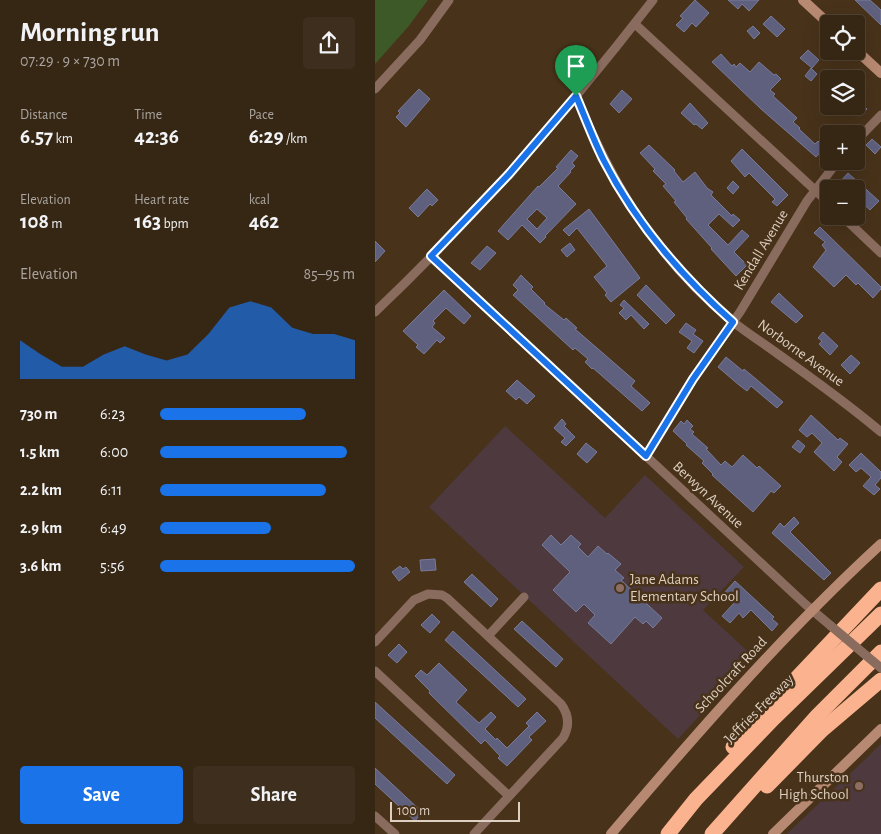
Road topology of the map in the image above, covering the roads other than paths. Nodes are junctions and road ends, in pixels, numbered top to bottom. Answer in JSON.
{"nodes":[{"id":1,"x":449,"y":0,"type":"edge"},
{"id":2,"x":653,"y":0,"type":"edge"},
{"id":3,"x":803,"y":0,"type":"edge"},
{"id":4,"x":820,"y":16,"type":"edge"},
{"id":5,"x":635,"y":24,"type":"junction"},
{"id":6,"x":865,"y":58,"type":"edge"},
{"id":7,"x":881,"y":73,"type":"edge"},
{"id":8,"x":375,"y":90,"type":"edge"},
{"id":9,"x":576,"y":96,"type":"junction"},
{"id":10,"x":881,"y":115,"type":"edge"},
{"id":11,"x":865,"y":132,"type":"edge"},
{"id":12,"x":831,"y":170,"type":"edge"},
{"id":13,"x":815,"y":190,"type":"junction"},
{"id":14,"x":820,"y":195,"type":"edge"},
{"id":15,"x":851,"y":225,"type":"edge"},
{"id":16,"x":881,"y":253,"type":"edge"},
{"id":17,"x":431,"y":256,"type":"junction"},
{"id":18,"x":375,"y":312,"type":"edge"},
{"id":19,"x":733,"y":322,"type":"junction"},
{"id":20,"x":881,"y":432,"type":"edge"},
{"id":21,"x":646,"y":456,"type":"junction"},
{"id":22,"x":881,"y":544,"type":"edge"},
{"id":23,"x":881,"y":589,"type":"edge"},
{"id":24,"x":524,"y":598,"type":"dead end"},
{"id":25,"x":812,"y":610,"type":"junction"},
{"id":26,"x":881,"y":614,"type":"edge"},
{"id":27,"x":488,"y":636,"type":"junction"},
{"id":28,"x":375,"y":642,"type":"edge"},
{"id":29,"x":881,"y":652,"type":"edge"},
{"id":30,"x":881,"y":668,"type":"edge"},
{"id":31,"x":375,"y":671,"type":"edge"},
{"id":32,"x":881,"y":680,"type":"edge"},
{"id":33,"x":881,"y":729,"type":"edge"},
{"id":34,"x":509,"y":796,"type":"junction"},
{"id":35,"x":696,"y":799,"type":"junction"},
{"id":36,"x":375,"y":816,"type":"edge"},
{"id":37,"x":395,"y":834,"type":"edge"},
{"id":38,"x":474,"y":834,"type":"edge"},
{"id":39,"x":611,"y":834,"type":"edge"},
{"id":40,"x":668,"y":834,"type":"edge"},
{"id":41,"x":712,"y":834,"type":"edge"},
{"id":42,"x":724,"y":834,"type":"edge"},
{"id":43,"x":773,"y":834,"type":"edge"}],
"edges":[{"from":1,"to":8,"type":"street"},
{"from":2,"to":5,"type":"street"},
{"from":3,"to":4,"type":"main road"},
{"from":5,"to":9,"type":"street"},
{"from":5,"to":13,"type":"street"},
{"from":6,"to":7,"type":"main road"},
{"from":9,"to":17,"type":"street"},
{"from":9,"to":19,"type":"street","name":"Norborne Avenue"},
{"from":10,"to":11,"type":"street"},
{"from":12,"to":13,"type":"street","name":"Kendall Avenue"},
{"from":13,"to":14,"type":"street"},
{"from":13,"to":19,"type":"street","name":"Kendall Avenue"},
{"from":15,"to":16,"type":"street"},
{"from":17,"to":18,"type":"street"},
{"from":17,"to":21,"type":"street","name":"Berwyn Avenue"},
{"from":19,"to":20,"type":"street","name":"Norborne Avenue"},
{"from":19,"to":21,"type":"street","name":"Kendall Avenue"},
{"from":21,"to":25,"type":"street","name":"Berwyn Avenue"},
{"from":22,"to":25,"type":"main road","name":"Schoolcraft Road"},
{"from":23,"to":35,"type":"highway"},
{"from":24,"to":27,"type":"street"},
{"from":25,"to":30,"type":"street","name":"Berwyn Avenue","bridge":true},
{"from":25,"to":39,"type":"main road","name":"Schoolcraft Road"},
{"from":26,"to":35,"type":"highway","name":"Jeffries Freeway"},
{"from":27,"to":28,"type":"street"},
{"from":27,"to":34,"type":"street"},
{"from":29,"to":41,"type":"highway"},
{"from":31,"to":34,"type":"street"},
{"from":32,"to":42,"type":"highway"},
{"from":33,"to":43,"type":"main road"},
{"from":34,"to":38,"type":"street"},
{"from":35,"to":40,"type":"highway","name":"Jeffries Freeway"},
{"from":36,"to":37,"type":"street"}]}
